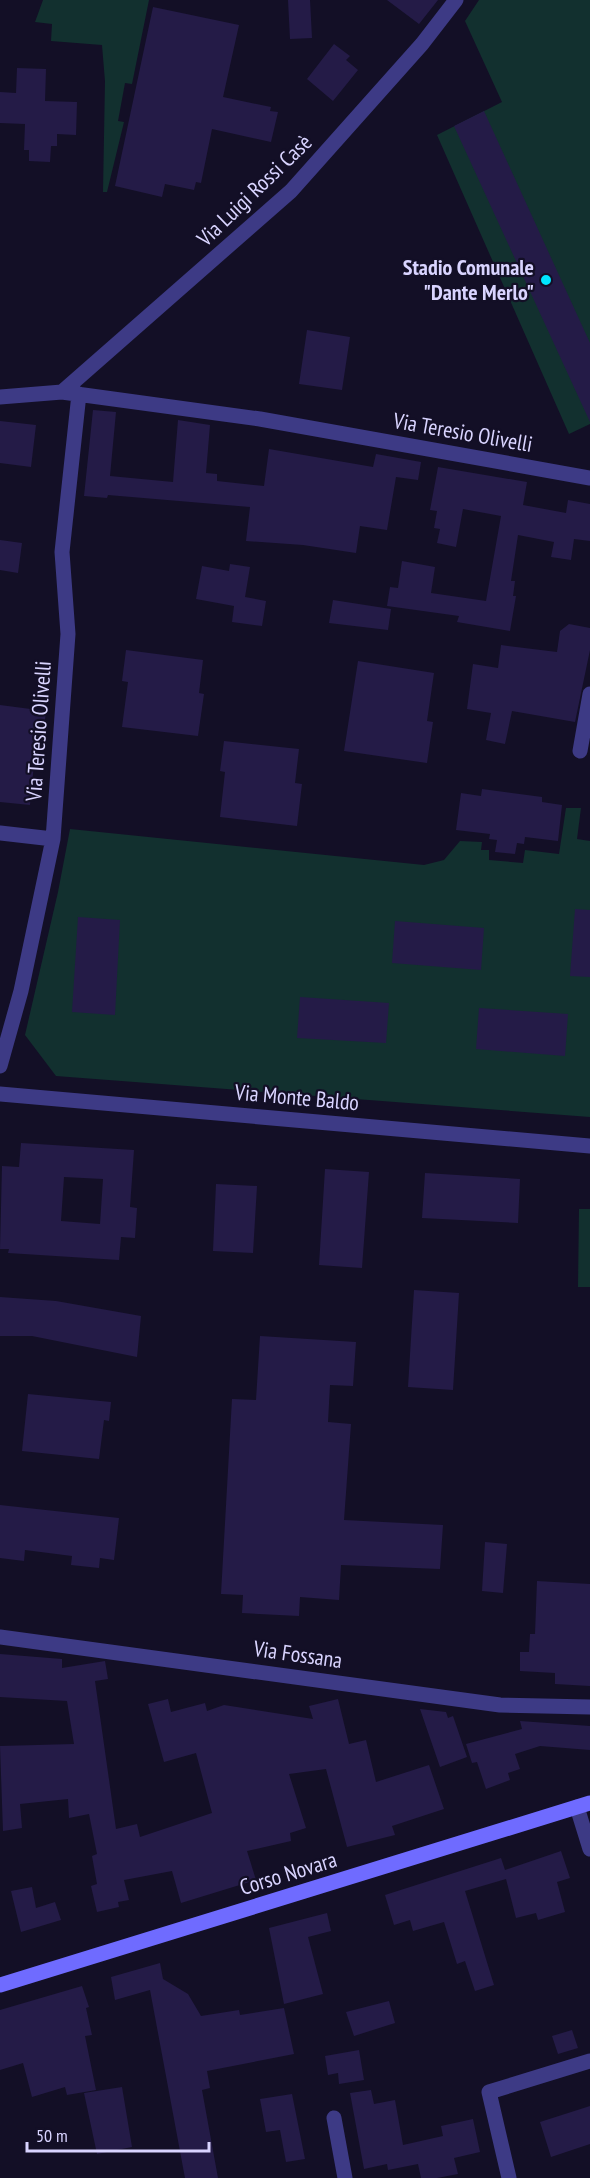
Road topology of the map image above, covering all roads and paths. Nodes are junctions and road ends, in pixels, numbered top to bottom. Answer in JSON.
{"nodes":[{"id":1,"x":456,"y":0,"type":"edge"},
{"id":2,"x":62,"y":392,"type":"junction"},
{"id":3,"x":79,"y":394,"type":"junction"},
{"id":4,"x":0,"y":397,"type":"edge"},
{"id":5,"x":590,"y":478,"type":"edge"},
{"id":6,"x":590,"y":694,"type":"edge"},
{"id":7,"x":580,"y":751,"type":"dead end"},
{"id":8,"x":0,"y":833,"type":"edge"},
{"id":9,"x":53,"y":839,"type":"junction"},
{"id":10,"x":0,"y":1066,"type":"edge"},
{"id":11,"x":0,"y":1094,"type":"edge"},
{"id":12,"x":590,"y":1146,"type":"edge"},
{"id":13,"x":0,"y":1637,"type":"edge"},
{"id":14,"x":590,"y":1707,"type":"edge"},
{"id":15,"x":584,"y":1805,"type":"edge"},
{"id":16,"x":590,"y":1849,"type":"edge"},
{"id":17,"x":0,"y":1985,"type":"edge"},
{"id":18,"x":590,"y":2061,"type":"edge"},
{"id":19,"x":334,"y":2118,"type":"dead end"},
{"id":20,"x":345,"y":2178,"type":"edge"},
{"id":21,"x":509,"y":2178,"type":"edge"}],
"edges":[{"from":1,"to":2,"type":"street","name":"Via Luigi Rossi Casè"},
{"from":2,"to":3,"type":"street","name":"Via Teresio Olivelli"},
{"from":2,"to":4,"type":"street","name":"Via Teresio Olivelli"},
{"from":3,"to":5,"type":"street","name":"Via Teresio Olivelli"},
{"from":3,"to":9,"type":"street","name":"Via Teresio Olivelli"},
{"from":6,"to":7,"type":"street"},
{"from":8,"to":9,"type":"street"},
{"from":9,"to":10,"type":"street","name":"Via Teresio Olivelli"},
{"from":11,"to":12,"type":"street","name":"Via Monte Baldo"},
{"from":13,"to":14,"type":"street","name":"Via Fossana"},
{"from":15,"to":16,"type":"street"},
{"from":15,"to":17,"type":"main road","name":"Corso Novara"},
{"from":18,"to":21,"type":"street"},
{"from":19,"to":20,"type":"street"}]}
